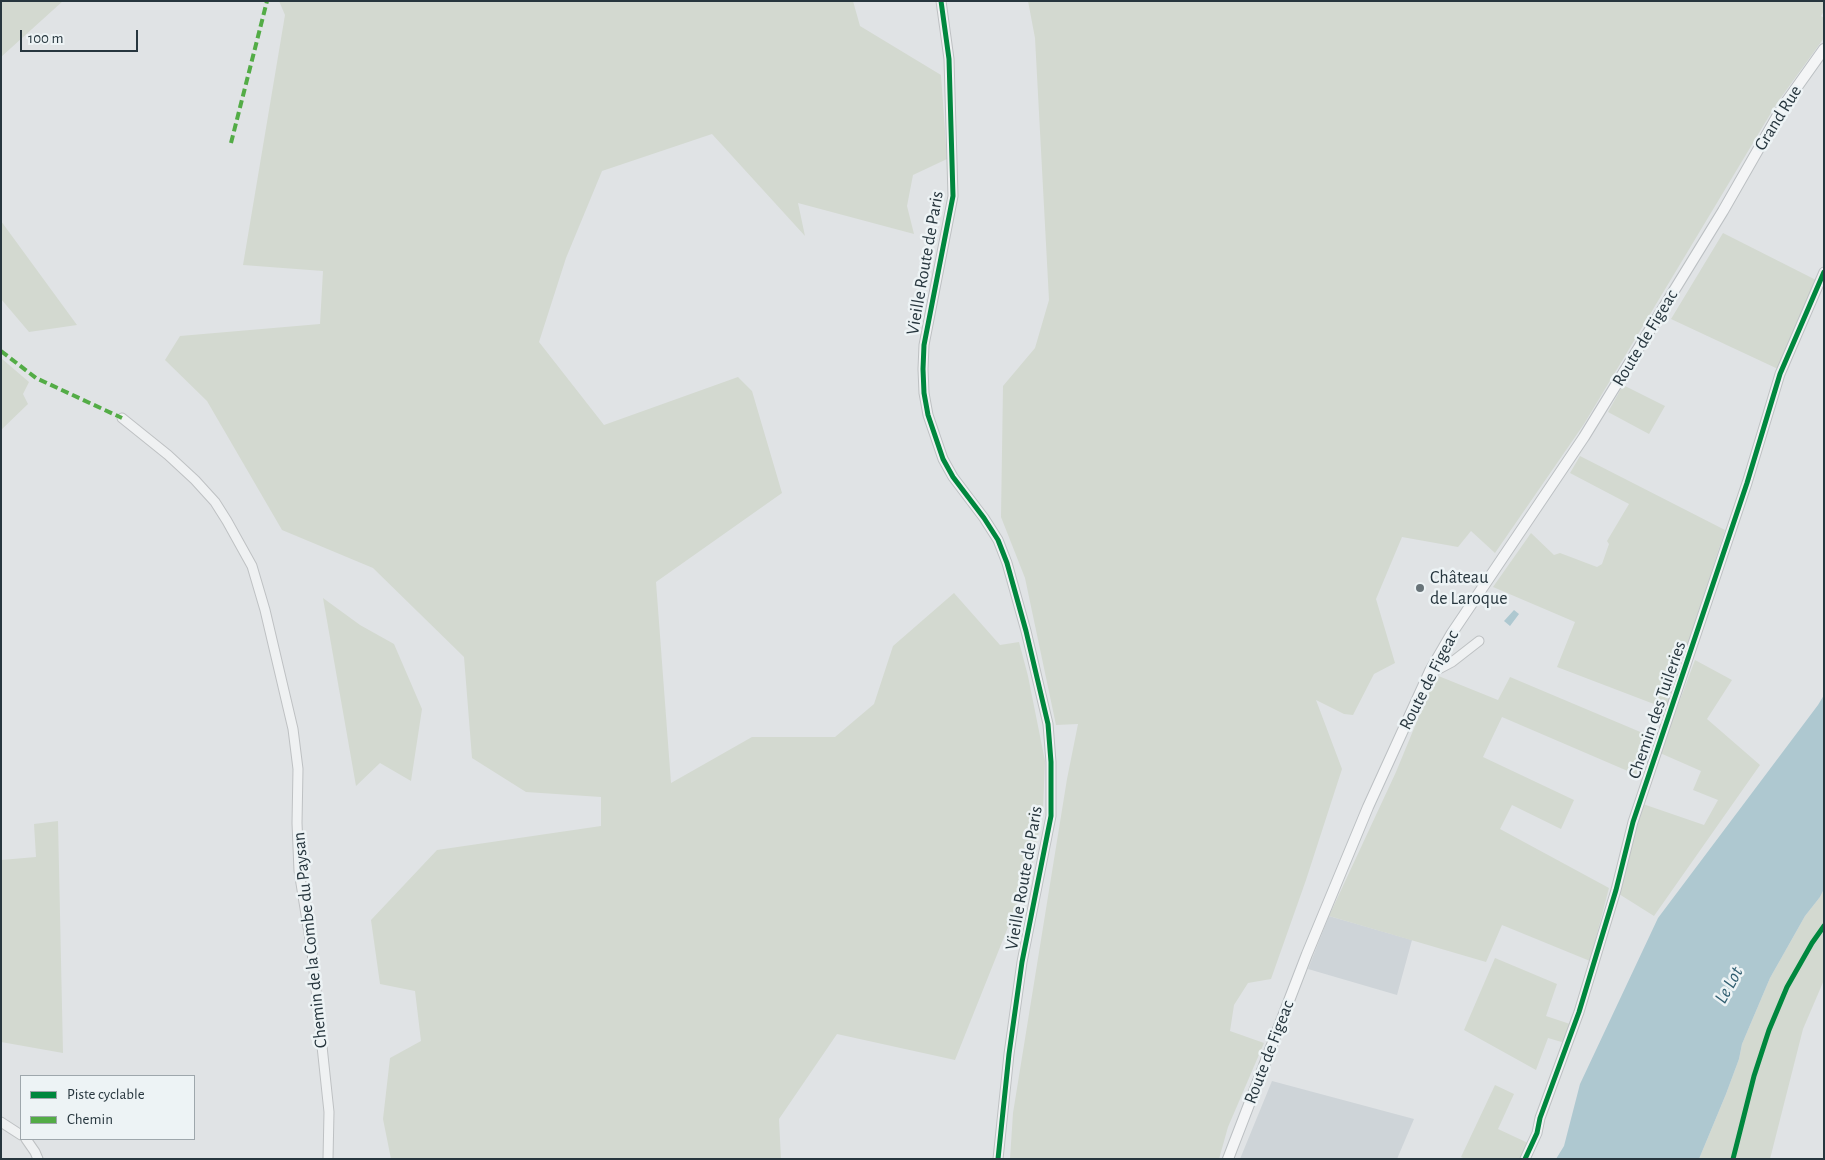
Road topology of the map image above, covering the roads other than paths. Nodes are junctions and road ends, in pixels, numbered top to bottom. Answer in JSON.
{"nodes":[{"id":1,"x":941,"y":1,"type":"edge"},
{"id":2,"x":1824,"y":49,"type":"edge"},
{"id":3,"x":1750,"y":163,"type":"joint"},
{"id":4,"x":1824,"y":272,"type":"edge"},
{"id":5,"x":122,"y":418,"type":"dead end"},
{"id":6,"x":1479,"y":641,"type":"dead end"},
{"id":7,"x":1430,"y":671,"type":"junction"},
{"id":8,"x":1,"y":1122,"type":"edge"},
{"id":9,"x":20,"y":1134,"type":"edge"},
{"id":10,"x":27,"y":1140,"type":"edge"},
{"id":11,"x":38,"y":1159,"type":"edge"},
{"id":12,"x":328,"y":1159,"type":"edge"},
{"id":13,"x":998,"y":1159,"type":"edge"},
{"id":14,"x":1228,"y":1159,"type":"edge"},
{"id":15,"x":1525,"y":1159,"type":"edge"}],
"edges":[{"from":1,"to":13,"type":"street","name":"Vieille Route de Paris"},
{"from":2,"to":3,"type":"main road","name":"Grand Rue"},
{"from":3,"to":7,"type":"main road","name":"Route de Figeac"},
{"from":4,"to":15,"type":"street","name":"Chemin des Tuileries"},
{"from":5,"to":12,"type":"street","name":"Chemin de la Combe du Paysan"},
{"from":6,"to":7,"type":"street"},
{"from":7,"to":14,"type":"main road","name":"Route de Figeac"},
{"from":8,"to":9,"type":"street"},
{"from":10,"to":11,"type":"street"}]}
